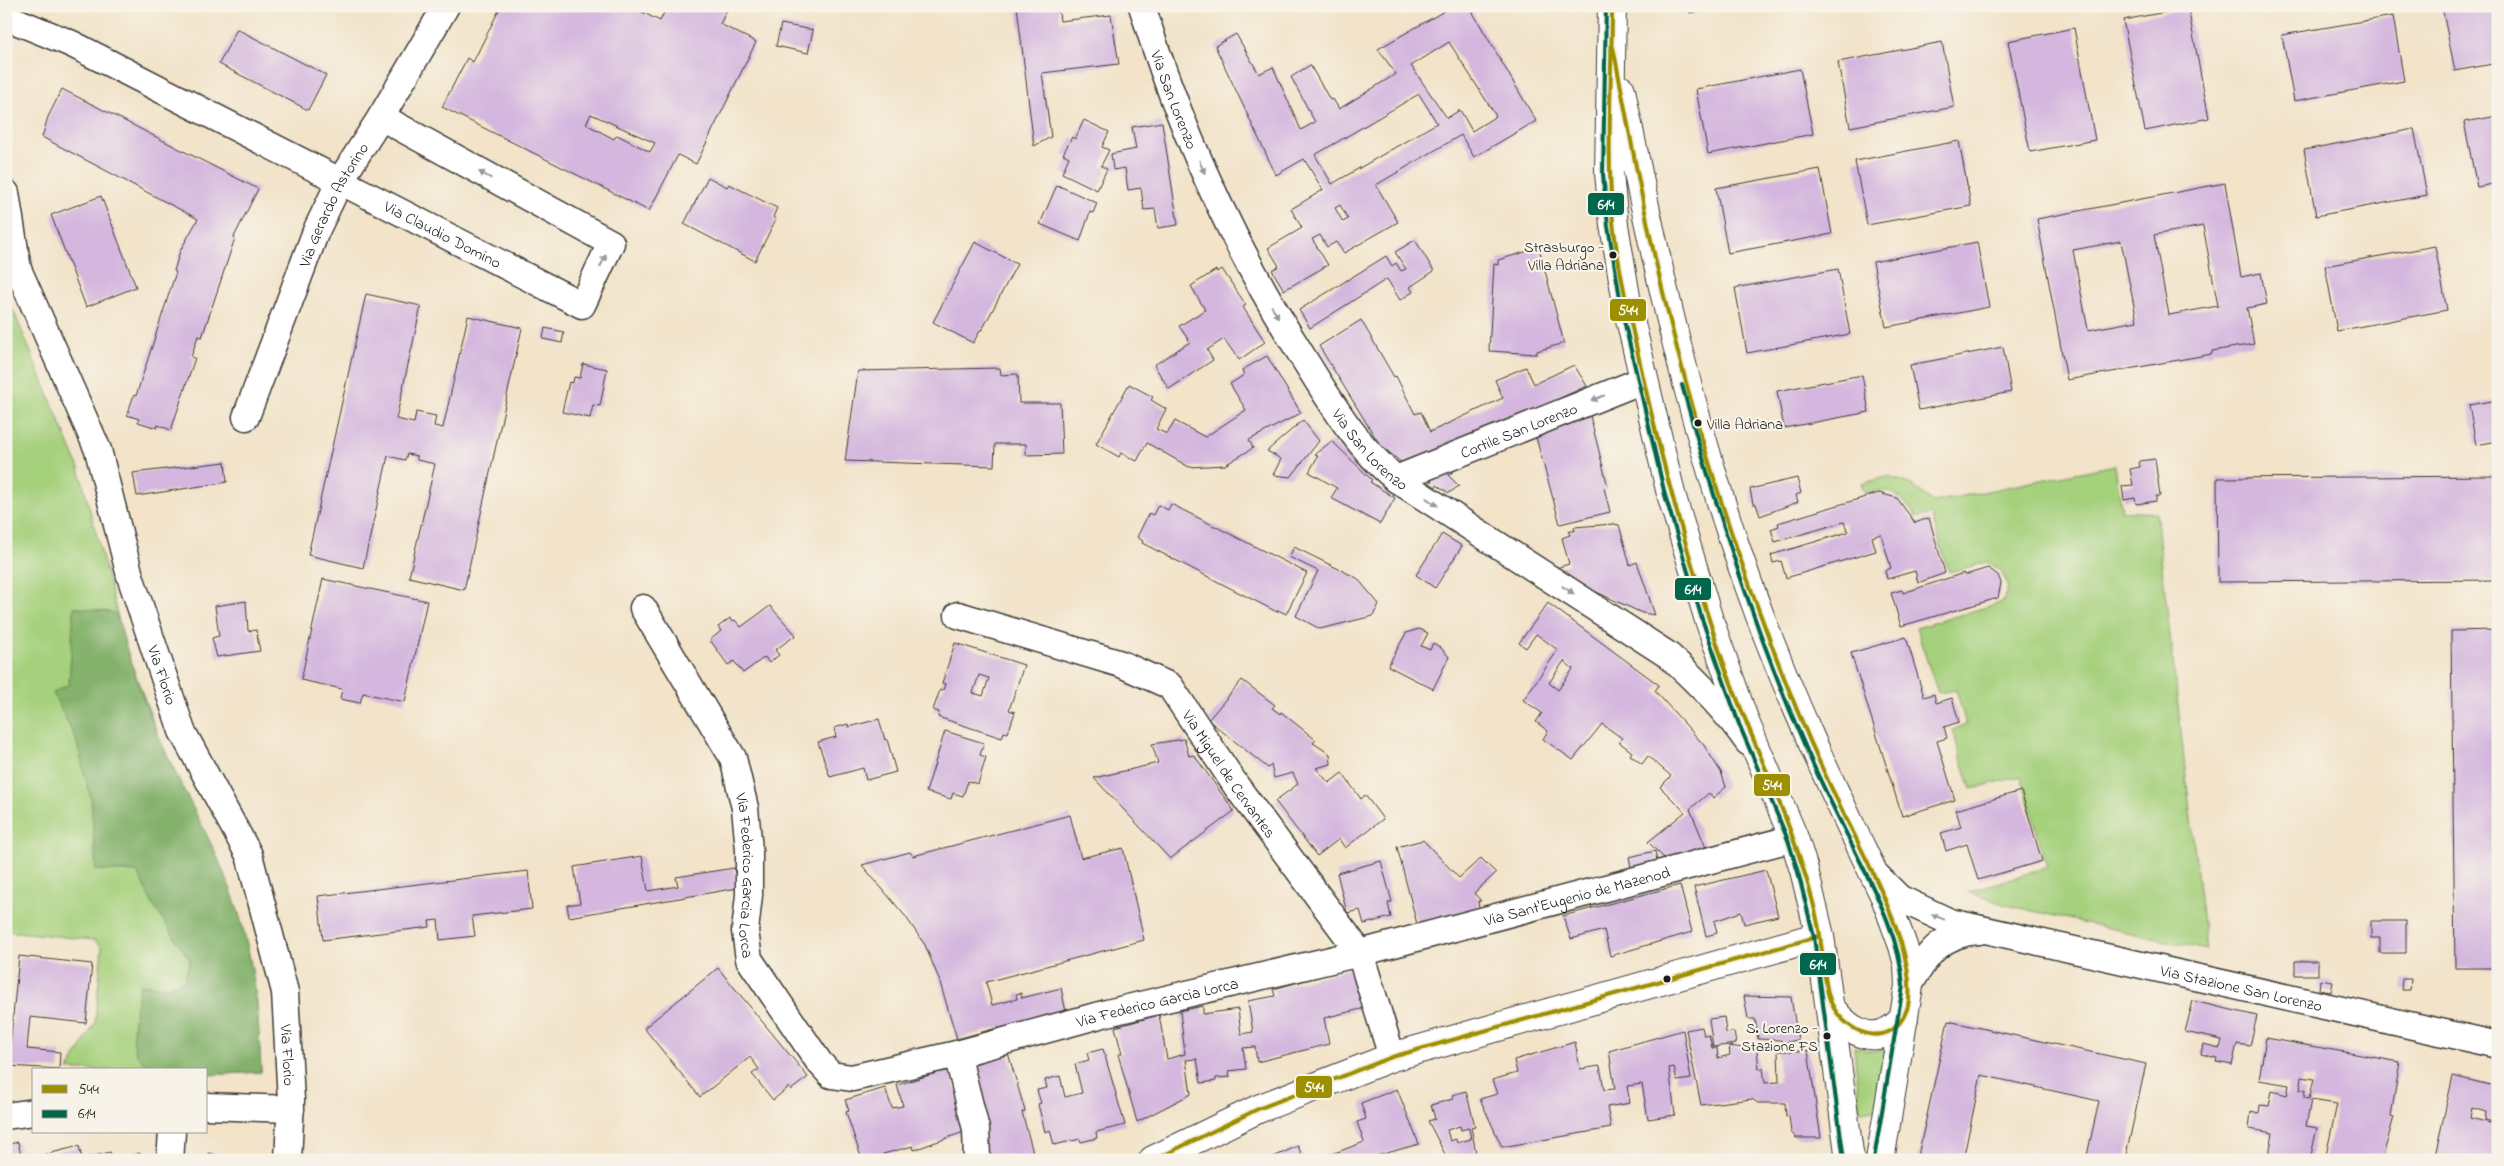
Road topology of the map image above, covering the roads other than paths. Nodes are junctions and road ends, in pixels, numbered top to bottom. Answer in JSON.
{"nodes":[{"id":1,"x":446,"y":6,"type":"edge"},
{"id":2,"x":1142,"y":6,"type":"edge"},
{"id":3,"x":1612,"y":6,"type":"edge"},
{"id":4,"x":6,"y":17,"type":"edge"},
{"id":5,"x":1613,"y":47,"type":"junction"},
{"id":6,"x":381,"y":117,"type":"junction"},
{"id":7,"x":340,"y":181,"type":"junction"},
{"id":8,"x":6,"y":193,"type":"edge"},
{"id":9,"x":1668,"y":306,"type":"junction"},
{"id":10,"x":1630,"y":315,"type":"junction"},
{"id":11,"x":1643,"y":380,"type":"junction"},
{"id":12,"x":246,"y":417,"type":"dead end"},
{"id":13,"x":1396,"y":479,"type":"junction"},
{"id":14,"x":643,"y":608,"type":"dead end"},
{"id":15,"x":958,"y":614,"type":"dead end"},
{"id":16,"x":1761,"y":760,"type":"junction"},
{"id":17,"x":1794,"y":838,"type":"junction"},
{"id":18,"x":1873,"y":871,"type":"junction"},
{"id":19,"x":1985,"y":931,"type":"junction"},
{"id":20,"x":1820,"y":936,"type":"junction"},
{"id":21,"x":1360,"y":954,"type":"junction"},
{"id":22,"x":1909,"y":986,"type":"junction"},
{"id":23,"x":1830,"y":1007,"type":"junction"},
{"id":24,"x":1904,"y":1018,"type":"junction"},
{"id":25,"x":2498,"y":1045,"type":"edge"},
{"id":26,"x":957,"y":1054,"type":"junction"},
{"id":27,"x":1392,"y":1057,"type":"junction"},
{"id":28,"x":291,"y":1105,"type":"junction"},
{"id":29,"x":208,"y":1106,"type":"edge"},
{"id":30,"x":32,"y":1112,"type":"edge"},
{"id":31,"x":6,"y":1116,"type":"edge"},
{"id":32,"x":172,"y":1134,"type":"edge"},
{"id":33,"x":170,"y":1160,"type":"edge"},
{"id":34,"x":288,"y":1160,"type":"edge"},
{"id":35,"x":977,"y":1160,"type":"edge"},
{"id":36,"x":1153,"y":1160,"type":"edge"},
{"id":37,"x":1850,"y":1160,"type":"edge"},
{"id":38,"x":1880,"y":1160,"type":"edge"}],
"edges":[{"from":1,"to":6,"type":"street","name":"Via Gerardo Astorino"},
{"from":2,"to":13,"type":"street","name":"Via San Lorenzo","one_way":true},
{"from":3,"to":5,"type":"street"},
{"from":4,"to":7,"type":"street","name":"Via Claudio Domino"},
{"from":5,"to":9,"type":"street"},
{"from":5,"to":10,"type":"street"},
{"from":6,"to":7,"type":"street","name":"Via Gerardo Astorino"},
{"from":7,"to":6,"type":"street","name":"Via Claudio Domino","one_way":true},
{"from":7,"to":12,"type":"street","name":"Via Gerardo Astorino"},
{"from":8,"to":28,"type":"street","name":"Via Florio"},
{"from":9,"to":10,"type":"street"},
{"from":9,"to":18,"type":"street"},
{"from":10,"to":11,"type":"street"},
{"from":11,"to":13,"type":"street","name":"Cortile San Lorenzo","one_way":true},
{"from":11,"to":16,"type":"street"},
{"from":13,"to":16,"type":"street","name":"Via San Lorenzo","one_way":true},
{"from":14,"to":26,"type":"street","name":"Via Federico Garcia Lorca"},
{"from":15,"to":21,"type":"street","name":"Via Miguel de Cervantes"},
{"from":16,"to":17,"type":"street"},
{"from":17,"to":20,"type":"street"},
{"from":17,"to":21,"type":"street","name":"Via Sant'Eugenio de Mazenod"},
{"from":19,"to":18,"type":"street","name":"Via Stazione San Lorenzo","one_way":true},
{"from":18,"to":22,"type":"street"},
{"from":19,"to":22,"type":"street","name":"Via Stazione San Lorenzo"},
{"from":19,"to":25,"type":"street","name":"Via Stazione San Lorenzo"},
{"from":20,"to":23,"type":"street"},
{"from":20,"to":27,"type":"street"},
{"from":21,"to":26,"type":"street","name":"Via Federico Garcia Lorca"},
{"from":21,"to":27,"type":"street","name":"Via Miguel de Cervantes"},
{"from":22,"to":24,"type":"street"},
{"from":23,"to":24,"type":"street"},
{"from":23,"to":37,"type":"street"},
{"from":24,"to":38,"type":"street"},
{"from":26,"to":35,"type":"street"},
{"from":27,"to":36,"type":"street"},
{"from":28,"to":29,"type":"street"},
{"from":28,"to":34,"type":"street","name":"Via Florio"},
{"from":30,"to":31,"type":"street"},
{"from":32,"to":33,"type":"street"}]}
